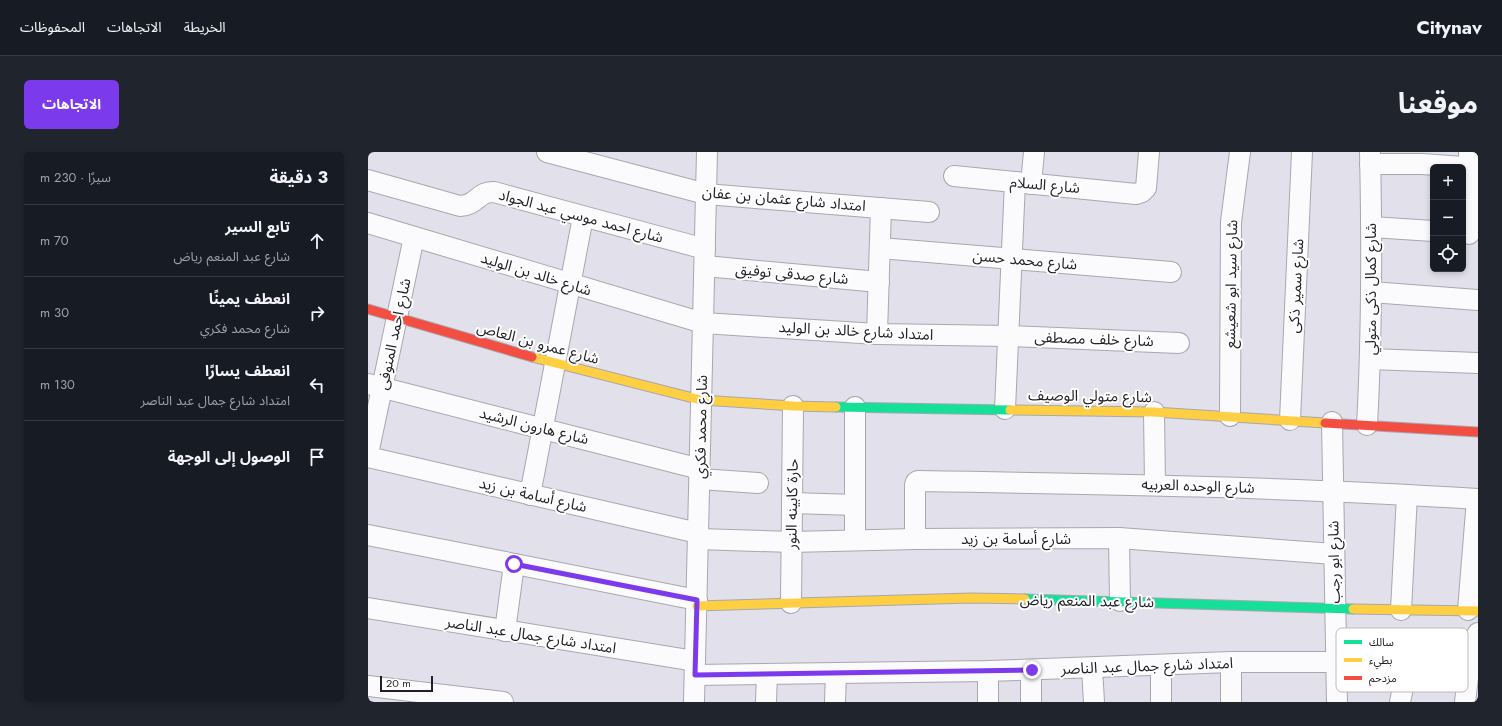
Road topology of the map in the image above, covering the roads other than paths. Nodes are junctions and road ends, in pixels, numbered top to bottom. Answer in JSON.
{"nodes":[{"id":1,"x":547,"y":152,"type":"edge"},
{"id":2,"x":707,"y":152,"type":"edge"},
{"id":3,"x":1034,"y":152,"type":"edge"},
{"id":4,"x":1149,"y":152,"type":"edge"},
{"id":5,"x":1240,"y":152,"type":"edge"},
{"id":6,"x":1302,"y":152,"type":"edge"},
{"id":7,"x":1370,"y":158,"type":"edge"},
{"id":8,"x":1472,"y":162,"type":"edge"},
{"id":9,"x":954,"y":176,"type":"dead end"},
{"id":10,"x":368,"y":180,"type":"edge"},
{"id":11,"x":1023,"y":183,"type":"junction"},
{"id":12,"x":706,"y":194,"type":"junction"},
{"id":13,"x":881,"y":208,"type":"junction"},
{"id":14,"x":929,"y":212,"type":"dead end"},
{"id":15,"x":583,"y":217,"type":"junction"},
{"id":16,"x":368,"y":223,"type":"edge"},
{"id":17,"x":1372,"y":227,"type":"junction"},
{"id":18,"x":1430,"y":232,"type":"edge"},
{"id":19,"x":1470,"y":234,"type":"edge"},
{"id":20,"x":414,"y":237,"type":"junction"},
{"id":21,"x":880,"y":248,"type":"junction"},
{"id":22,"x":705,"y":258,"type":"junction"},
{"id":23,"x":1012,"y":259,"type":"junction"},
{"id":24,"x":1171,"y":272,"type":"dead end"},
{"id":25,"x":879,"y":282,"type":"junction"},
{"id":26,"x":570,"y":284,"type":"junction"},
{"id":27,"x":1371,"y":292,"type":"junction"},
{"id":28,"x":1478,"y":300,"type":"edge"},
{"id":29,"x":368,"y":309,"type":"edge"},
{"id":30,"x":398,"y":318,"type":"junction"},
{"id":31,"x":703,"y":323,"type":"junction"},
{"id":32,"x":877,"y":334,"type":"junction"},
{"id":33,"x":1008,"y":336,"type":"junction"},
{"id":34,"x":1179,"y":342,"type":"dead end"},
{"id":35,"x":1370,"y":359,"type":"junction"},
{"id":36,"x":1478,"y":363,"type":"edge"},
{"id":37,"x":556,"y":364,"type":"junction"},
{"id":38,"x":376,"y":386,"type":"edge"},
{"id":39,"x":701,"y":400,"type":"junction"},
{"id":40,"x":793,"y":406,"type":"junction"},
{"id":41,"x":855,"y":407,"type":"junction"},
{"id":42,"x":1005,"y":409,"type":"junction"},
{"id":43,"x":1154,"y":412,"type":"junction"},
{"id":44,"x":1230,"y":416,"type":"junction"},
{"id":45,"x":1290,"y":420,"type":"junction"},
{"id":46,"x":1332,"y":422,"type":"junction"},
{"id":47,"x":1367,"y":426,"type":"junction"},
{"id":48,"x":544,"y":429,"type":"junction"},
{"id":49,"x":1478,"y":432,"type":"edge"},
{"id":50,"x":368,"y":456,"type":"edge"},
{"id":51,"x":700,"y":474,"type":"junction"},
{"id":52,"x":758,"y":483,"type":"dead end"},
{"id":53,"x":1155,"y":485,"type":"junction"},
{"id":54,"x":1333,"y":491,"type":"junction"},
{"id":55,"x":530,"y":494,"type":"junction"},
{"id":56,"x":1407,"y":495,"type":"junction"},
{"id":57,"x":1478,"y":499,"type":"edge"},
{"id":58,"x":792,"y":503,"type":"junction"},
{"id":59,"x":855,"y":505,"type":"junction"},
{"id":60,"x":368,"y":535,"type":"edge"},
{"id":61,"x":698,"y":536,"type":"junction"},
{"id":62,"x":915,"y":538,"type":"junction"},
{"id":63,"x":1119,"y":538,"type":"junction"},
{"id":64,"x":855,"y":540,"type":"junction"},
{"id":65,"x":792,"y":542,"type":"junction"},
{"id":66,"x":1334,"y":554,"type":"junction"},
{"id":67,"x":514,"y":564,"type":"junction"},
{"id":68,"x":1120,"y":601,"type":"junction"},
{"id":69,"x":697,"y":603,"type":"junction"},
{"id":70,"x":791,"y":603,"type":"junction"},
{"id":71,"x":368,"y":608,"type":"edge"},
{"id":72,"x":1335,"y":609,"type":"junction"},
{"id":73,"x":1401,"y":610,"type":"junction"},
{"id":74,"x":1473,"y":611,"type":"edge"},
{"id":75,"x":504,"y":631,"type":"junction"},
{"id":76,"x":1478,"y":633,"type":"edge"},
{"id":77,"x":1231,"y":662,"type":"junction"},
{"id":78,"x":1336,"y":662,"type":"joint"},
{"id":79,"x":1161,"y":665,"type":"junction"},
{"id":80,"x":695,"y":668,"type":"junction"},
{"id":81,"x":1092,"y":668,"type":"junction"},
{"id":82,"x":1032,"y":670,"type":"junction"},
{"id":83,"x":988,"y":671,"type":"junction"},
{"id":84,"x":836,"y":673,"type":"junction"},
{"id":85,"x":767,"y":674,"type":"junction"},
{"id":86,"x":368,"y":686,"type":"edge"},
{"id":87,"x":1337,"y":692,"type":"edge"},
{"id":88,"x":1402,"y":692,"type":"edge"},
{"id":89,"x":1470,"y":700,"type":"edge"},
{"id":90,"x":503,"y":702,"type":"edge"},
{"id":91,"x":694,"y":702,"type":"edge"},
{"id":92,"x":766,"y":702,"type":"edge"},
{"id":93,"x":835,"y":702,"type":"edge"},
{"id":94,"x":988,"y":702,"type":"edge"},
{"id":95,"x":1031,"y":702,"type":"edge"},
{"id":96,"x":1094,"y":702,"type":"edge"},
{"id":97,"x":1161,"y":702,"type":"edge"},
{"id":98,"x":1231,"y":702,"type":"edge"},
{"id":99,"x":1337,"y":702,"type":"edge"},
{"id":100,"x":1400,"y":702,"type":"edge"}],
"edges":[{"from":1,"to":12,"type":"street","name":"امتداد شارع عثمان بن عفان"},
{"from":2,"to":12,"type":"street","name":"شارع محمد فكري"},
{"from":3,"to":11,"type":"street"},
{"from":4,"to":11,"type":"street","name":"شارع السلام"},
{"from":5,"to":44,"type":"street","name":"شارع سيد ابو شعيشع"},
{"from":6,"to":45,"type":"street","name":"شارع سمير ذكى"},
{"from":7,"to":8,"type":"street"},
{"from":7,"to":17,"type":"street","name":"شارع كمال ذكى متولي"},
{"from":8,"to":19,"type":"street"},
{"from":9,"to":11,"type":"street","name":"شارع السلام"},
{"from":10,"to":15,"type":"street","name":"شارع احمد موسي عبد الجواد"},
{"from":11,"to":23,"type":"street"},
{"from":12,"to":13,"type":"street","name":"امتداد شارع عثمان بن عفان"},
{"from":12,"to":22,"type":"street","name":"شارع محمد فكري"},
{"from":13,"to":14,"type":"street","name":"امتداد شارع عثمان بن عفان"},
{"from":13,"to":21,"type":"street"},
{"from":15,"to":22,"type":"street","name":"شارع احمد موسي عبد الجواد"},
{"from":15,"to":26,"type":"street"},
{"from":16,"to":20,"type":"street","name":"شارع خالد بن الوليد"},
{"from":17,"to":18,"type":"street"},
{"from":17,"to":27,"type":"street","name":"شارع كمال ذكى متولي"},
{"from":20,"to":26,"type":"street","name":"شارع خالد بن الوليد"},
{"from":20,"to":30,"type":"street","name":"شارع احمد المنوفى"},
{"from":21,"to":23,"type":"street","name":"شارع محمد حسن"},
{"from":21,"to":25,"type":"street"},
{"from":22,"to":25,"type":"street","name":"شارع صدقى توفيق"},
{"from":22,"to":31,"type":"street","name":"شارع محمد فكري"},
{"from":23,"to":24,"type":"street","name":"شارع محمد حسن"},
{"from":23,"to":33,"type":"street"},
{"from":25,"to":32,"type":"street"},
{"from":26,"to":31,"type":"street","name":"شارع خالد بن الوليد"},
{"from":26,"to":37,"type":"street"},
{"from":27,"to":28,"type":"street"},
{"from":27,"to":35,"type":"street","name":"شارع كمال ذكى متولي"},
{"from":29,"to":30,"type":"street","name":"شارع عمرو بن العاص"},
{"from":30,"to":37,"type":"street","name":"شارع عمرو بن العاص"},
{"from":30,"to":38,"type":"street","name":"شارع احمد المنوفى"},
{"from":31,"to":32,"type":"street","name":"امتداد شارع خالد بن الوليد"},
{"from":31,"to":39,"type":"street","name":"شارع محمد فكري"},
{"from":32,"to":33,"type":"street","name":"امتداد شارع خالد بن الوليد"},
{"from":33,"to":34,"type":"street","name":"شارع خلف مصطفى"},
{"from":33,"to":42,"type":"street"},
{"from":35,"to":36,"type":"street"},
{"from":35,"to":47,"type":"street","name":"شارع كمال ذكى متولي"},
{"from":37,"to":39,"type":"street","name":"شارع عمرو بن العاص"},
{"from":37,"to":48,"type":"street"},
{"from":38,"to":48,"type":"street","name":"شارع هارون الرشيد"},
{"from":38,"to":50,"type":"street","name":"شارع احمد المنوفى"},
{"from":39,"to":40,"type":"street","name":"شارع متولي الوصيف"},
{"from":39,"to":51,"type":"street","name":"شارع محمد فكري"},
{"from":40,"to":41,"type":"street","name":"شارع متولي الوصيف"},
{"from":40,"to":58,"type":"street","name":"حارة كابينه النور"},
{"from":41,"to":42,"type":"street","name":"شارع متولي الوصيف"},
{"from":41,"to":59,"type":"street"},
{"from":42,"to":43,"type":"street","name":"شارع متولي الوصيف"},
{"from":43,"to":44,"type":"street","name":"شارع متولي الوصيف"},
{"from":43,"to":53,"type":"street"},
{"from":44,"to":45,"type":"street","name":"شارع متولي الوصيف"},
{"from":45,"to":46,"type":"street","name":"شارع متولي الوصيف"},
{"from":46,"to":47,"type":"street","name":"شارع متولي الوصيف"},
{"from":46,"to":54,"type":"street","name":"شارع ابو رجب"},
{"from":47,"to":49,"type":"street","name":"شارع متولي الوصيف"},
{"from":48,"to":51,"type":"street","name":"شارع هارون الرشيد"},
{"from":48,"to":55,"type":"street"},
{"from":50,"to":55,"type":"street","name":"شارع أسامة بن زيد"},
{"from":51,"to":52,"type":"street","name":"شارع هارون الرشيد"},
{"from":51,"to":61,"type":"street","name":"شارع محمد فكري"},
{"from":53,"to":54,"type":"street","name":"شارع الوحده العربيه"},
{"from":53,"to":62,"type":"street","name":"شارع الوحده العربيه"},
{"from":54,"to":56,"type":"street","name":"شارع الوحده العربيه"},
{"from":54,"to":66,"type":"street","name":"شارع ابو رجب"},
{"from":55,"to":61,"type":"street","name":"شارع أسامة بن زيد"},
{"from":56,"to":57,"type":"street","name":"شارع الوحده العربيه"},
{"from":56,"to":73,"type":"street"},
{"from":57,"to":74,"type":"street"},
{"from":58,"to":59,"type":"street"},
{"from":58,"to":65,"type":"street","name":"حارة كابينه النور"},
{"from":59,"to":64,"type":"street"},
{"from":60,"to":67,"type":"street","name":"شارع عبد المنعم رياض"},
{"from":61,"to":65,"type":"street","name":"شارع أسامة بن زيد"},
{"from":61,"to":69,"type":"street","name":"شارع محمد فكري"},
{"from":62,"to":63,"type":"street","name":"شارع أسامة بن زيد"},
{"from":62,"to":64,"type":"street","name":"شارع أسامة بن زيد"},
{"from":63,"to":66,"type":"street","name":"شارع أسامة بن زيد"},
{"from":63,"to":68,"type":"street"},
{"from":64,"to":65,"type":"street","name":"شارع أسامة بن زيد"},
{"from":65,"to":70,"type":"street","name":"حارة كابينه النور"},
{"from":66,"to":72,"type":"street","name":"شارع ابو رجب"},
{"from":67,"to":69,"type":"street","name":"شارع عبد المنعم رياض"},
{"from":67,"to":75,"type":"street"},
{"from":68,"to":70,"type":"street","name":"شارع عبد المنعم رياض"},
{"from":68,"to":72,"type":"street","name":"شارع عبد المنعم رياض"},
{"from":69,"to":70,"type":"street","name":"شارع عبد المنعم رياض"},
{"from":69,"to":80,"type":"street","name":"شارع محمد فكري"},
{"from":71,"to":75,"type":"street","name":"امتداد شارع جمال عبد الناصر"},
{"from":72,"to":73,"type":"street","name":"شارع عبد المنعم رياض"},
{"from":72,"to":78,"type":"street","name":"شارع ابو رجب"},
{"from":73,"to":74,"type":"street","name":"شارع عبد المنعم رياض"},
{"from":75,"to":80,"type":"street","name":"امتداد شارع جمال عبد الناصر"},
{"from":76,"to":89,"type":"street"},
{"from":77,"to":78,"type":"street","name":"امتداد شارع جمال عبد الناصر"},
{"from":77,"to":79,"type":"street","name":"امتداد شارع جمال عبد الناصر"},
{"from":77,"to":98,"type":"street"},
{"from":79,"to":81,"type":"street","name":"امتداد شارع جمال عبد الناصر"},
{"from":79,"to":97,"type":"street"},
{"from":80,"to":85,"type":"street","name":"امتداد شارع جمال عبد الناصر"},
{"from":80,"to":91,"type":"street","name":"شارع محمد فكري"},
{"from":81,"to":82,"type":"street","name":"امتداد شارع جمال عبد الناصر"},
{"from":81,"to":96,"type":"street"},
{"from":82,"to":83,"type":"street","name":"امتداد شارع جمال عبد الناصر"},
{"from":82,"to":95,"type":"street"},
{"from":83,"to":84,"type":"street","name":"امتداد شارع جمال عبد الناصر"},
{"from":83,"to":94,"type":"street"},
{"from":84,"to":85,"type":"street","name":"امتداد شارع جمال عبد الناصر"},
{"from":84,"to":93,"type":"street"},
{"from":85,"to":92,"type":"street"},
{"from":86,"to":90,"type":"street"},
{"from":87,"to":99,"type":"street","name":"شارع ابو رجب"},
{"from":88,"to":100,"type":"street"}]}
